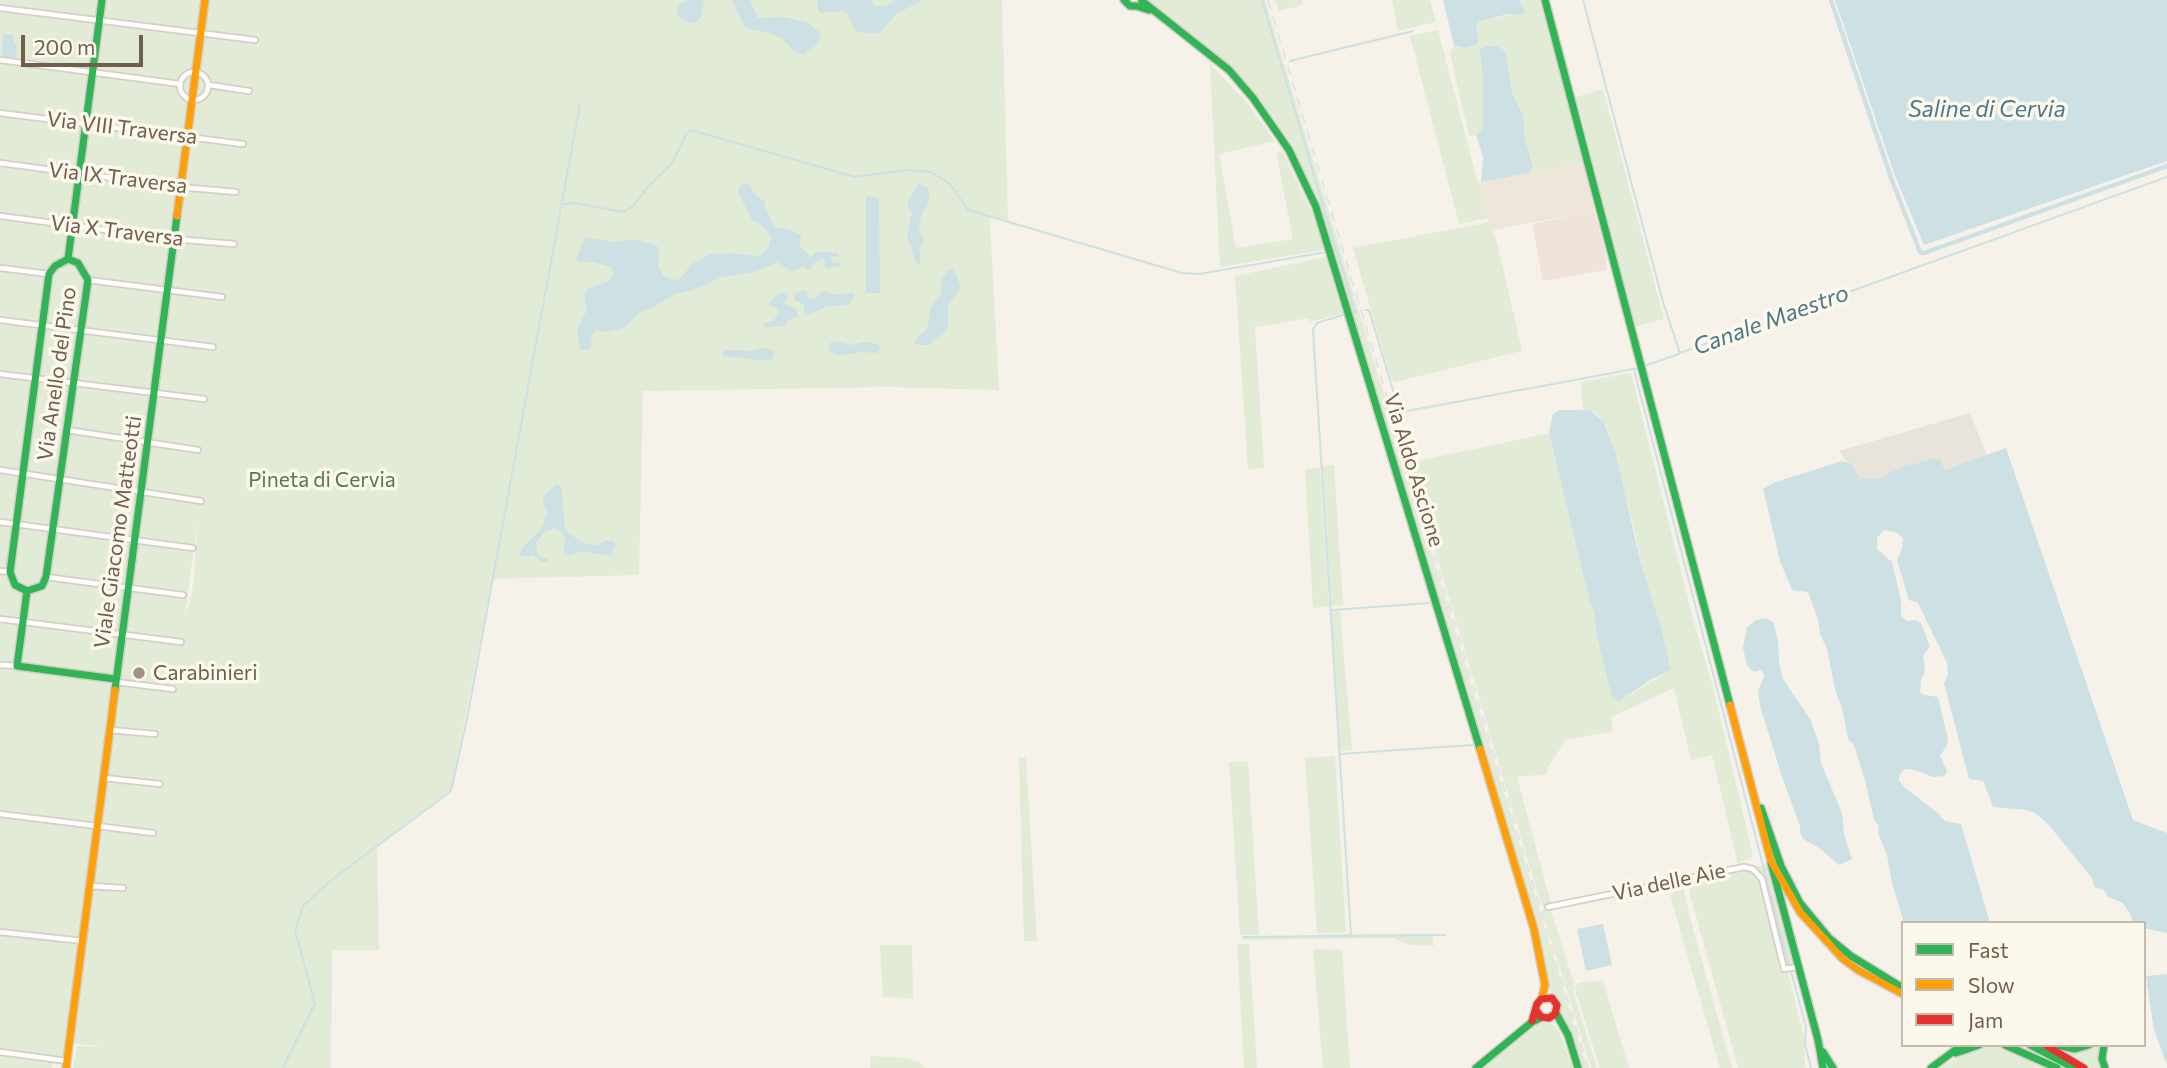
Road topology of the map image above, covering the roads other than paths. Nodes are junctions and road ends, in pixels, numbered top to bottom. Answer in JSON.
{"nodes":[{"id":1,"x":102,"y":0,"type":"edge"},
{"id":2,"x":205,"y":0,"type":"edge"},
{"id":3,"x":1125,"y":0,"type":"edge"},
{"id":4,"x":1545,"y":0,"type":"edge"},
{"id":5,"x":1140,"y":2,"type":"edge"},
{"id":6,"x":0,"y":8,"type":"edge"},
{"id":7,"x":99,"y":21,"type":"junction"},
{"id":8,"x":201,"y":34,"type":"junction"},
{"id":9,"x":254,"y":40,"type":"dead end"},
{"id":10,"x":0,"y":60,"type":"edge"},
{"id":11,"x":196,"y":71,"type":"junction"},
{"id":12,"x":94,"y":72,"type":"junction"},
{"id":13,"x":180,"y":84,"type":"junction"},
{"id":14,"x":209,"y":85,"type":"junction"},
{"id":15,"x":249,"y":91,"type":"dead end"},
{"id":16,"x":192,"y":100,"type":"junction"},
{"id":17,"x":0,"y":113,"type":"edge"},
{"id":18,"x":87,"y":122,"type":"junction"},
{"id":19,"x":187,"y":137,"type":"junction"},
{"id":20,"x":243,"y":144,"type":"dead end"},
{"id":21,"x":0,"y":163,"type":"edge"},
{"id":22,"x":79,"y":173,"type":"junction"},
{"id":23,"x":180,"y":187,"type":"junction"},
{"id":24,"x":236,"y":192,"type":"dead end"},
{"id":25,"x":0,"y":216,"type":"edge"},
{"id":26,"x":72,"y":225,"type":"junction"},
{"id":27,"x":174,"y":239,"type":"junction"},
{"id":28,"x":234,"y":244,"type":"dead end"},
{"id":29,"x":68,"y":259,"type":"junction"},
{"id":30,"x":0,"y":268,"type":"edge"},
{"id":31,"x":50,"y":274,"type":"junction"},
{"id":32,"x":88,"y":280,"type":"junction"},
{"id":33,"x":167,"y":290,"type":"junction"},
{"id":34,"x":222,"y":296,"type":"dead end"},
{"id":35,"x":0,"y":320,"type":"edge"},
{"id":36,"x":43,"y":325,"type":"junction"},
{"id":37,"x":81,"y":331,"type":"junction"},
{"id":38,"x":160,"y":341,"type":"junction"},
{"id":39,"x":213,"y":347,"type":"dead end"},
{"id":40,"x":0,"y":374,"type":"edge"},
{"id":41,"x":35,"y":379,"type":"junction"},
{"id":42,"x":73,"y":384,"type":"junction"},
{"id":43,"x":154,"y":393,"type":"junction"},
{"id":44,"x":204,"y":399,"type":"dead end"},
{"id":45,"x":67,"y":430,"type":"junction"},
{"id":46,"x":148,"y":442,"type":"junction"},
{"id":47,"x":198,"y":450,"type":"dead end"},
{"id":48,"x":0,"y":470,"type":"edge"},
{"id":49,"x":23,"y":473,"type":"junction"},
{"id":50,"x":61,"y":478,"type":"junction"},
{"id":51,"x":141,"y":492,"type":"junction"},
{"id":52,"x":201,"y":501,"type":"dead end"},
{"id":53,"x":0,"y":522,"type":"edge"},
{"id":54,"x":17,"y":524,"type":"junction"},
{"id":55,"x":53,"y":529,"type":"junction"},
{"id":56,"x":134,"y":540,"type":"junction"},
{"id":57,"x":193,"y":548,"type":"dead end"},
{"id":58,"x":0,"y":571,"type":"edge"},
{"id":59,"x":10,"y":572,"type":"junction"},
{"id":60,"x":46,"y":577,"type":"junction"},
{"id":61,"x":128,"y":587,"type":"junction"},
{"id":62,"x":27,"y":591,"type":"junction"},
{"id":63,"x":183,"y":595,"type":"dead end"},
{"id":64,"x":0,"y":618,"type":"edge"},
{"id":65,"x":23,"y":621,"type":"junction"},
{"id":66,"x":121,"y":634,"type":"junction"},
{"id":67,"x":181,"y":642,"type":"dead end"},
{"id":68,"x":0,"y":665,"type":"edge"},
{"id":69,"x":17,"y":666,"type":"junction"},
{"id":70,"x":115,"y":680,"type":"junction"},
{"id":71,"x":173,"y":689,"type":"dead end"},
{"id":72,"x":109,"y":730,"type":"junction"},
{"id":73,"x":155,"y":734,"type":"dead end"},
{"id":74,"x":1750,"y":776,"type":"junction"},
{"id":75,"x":103,"y":778,"type":"junction"},
{"id":76,"x":160,"y":784,"type":"dead end"},
{"id":77,"x":0,"y":814,"type":"edge"},
{"id":78,"x":98,"y":826,"type":"junction"},
{"id":79,"x":153,"y":833,"type":"dead end"},
{"id":80,"x":1771,"y":861,"type":"junction"},
{"id":81,"x":90,"y":886,"type":"junction"},
{"id":82,"x":123,"y":888,"type":"dead end"},
{"id":83,"x":1548,"y":907,"type":"dead end"},
{"id":84,"x":0,"y":932,"type":"edge"},
{"id":85,"x":83,"y":942,"type":"junction"},
{"id":86,"x":1796,"y":968,"type":"junction"},
{"id":87,"x":1545,"y":985,"type":"junction"},
{"id":88,"x":1901,"y":987,"type":"edge"},
{"id":89,"x":1901,"y":993,"type":"edge"},
{"id":90,"x":1542,"y":998,"type":"junction"},
{"id":91,"x":1552,"y":998,"type":"junction"},
{"id":92,"x":1536,"y":1010,"type":"junction"},
{"id":93,"x":1556,"y":1013,"type":"junction"},
{"id":94,"x":1544,"y":1018,"type":"junction"},
{"id":95,"x":1532,"y":1022,"type":"junction"},
{"id":96,"x":1560,"y":1025,"type":"junction"},
{"id":97,"x":1818,"y":1040,"type":"junction"},
{"id":98,"x":1960,"y":1047,"type":"edge"},
{"id":99,"x":1974,"y":1047,"type":"edge"},
{"id":100,"x":2010,"y":1047,"type":"edge"},
{"id":101,"x":2034,"y":1047,"type":"edge"},
{"id":102,"x":2048,"y":1047,"type":"edge"},
{"id":103,"x":2104,"y":1047,"type":"edge"},
{"id":104,"x":0,"y":1052,"type":"edge"},
{"id":105,"x":1949,"y":1056,"type":"junction"},
{"id":106,"x":67,"y":1064,"type":"edge"},
{"id":107,"x":1476,"y":1068,"type":"edge"},
{"id":108,"x":1578,"y":1068,"type":"edge"},
{"id":109,"x":1823,"y":1068,"type":"edge"},
{"id":110,"x":1833,"y":1068,"type":"edge"},
{"id":111,"x":1931,"y":1068,"type":"edge"},
{"id":112,"x":2057,"y":1068,"type":"edge"},
{"id":113,"x":2074,"y":1068,"type":"edge"},
{"id":114,"x":2084,"y":1068,"type":"edge"},
{"id":115,"x":2105,"y":1068,"type":"edge"}],
"edges":[{"from":1,"to":7,"type":"street"},
{"from":2,"to":8,"type":"street","name":"Viale Giacomo Matteotti"},
{"from":3,"to":5,"type":"street","name":"Via Aldo Ascione"},
{"from":4,"to":74,"type":"street"},
{"from":5,"to":87,"type":"street","name":"Via Aldo Ascione"},
{"from":6,"to":7,"type":"street"},
{"from":7,"to":8,"type":"street"},
{"from":7,"to":12,"type":"street"},
{"from":8,"to":9,"type":"street"},
{"from":8,"to":11,"type":"street","name":"Viale Giacomo Matteotti"},
{"from":10,"to":12,"type":"street"},
{"from":11,"to":13,"type":"street"},
{"from":11,"to":14,"type":"street"},
{"from":11,"to":16,"type":"street","name":"Viale Giacomo Matteotti"},
{"from":12,"to":13,"type":"street"},
{"from":12,"to":18,"type":"street"},
{"from":13,"to":16,"type":"street"},
{"from":14,"to":15,"type":"street"},
{"from":14,"to":16,"type":"street"},
{"from":16,"to":19,"type":"street","name":"Viale Giacomo Matteotti"},
{"from":17,"to":18,"type":"street","name":"Via VIII Traversa"},
{"from":18,"to":19,"type":"street","name":"Via VIII Traversa"},
{"from":18,"to":22,"type":"street"},
{"from":19,"to":20,"type":"street","name":"Via VIII Traversa"},
{"from":19,"to":23,"type":"street","name":"Viale Giacomo Matteotti"},
{"from":21,"to":22,"type":"street","name":"Via IX Traversa"},
{"from":22,"to":23,"type":"street","name":"Via IX Traversa"},
{"from":22,"to":26,"type":"street"},
{"from":23,"to":24,"type":"street","name":"Via IX Traversa"},
{"from":23,"to":27,"type":"street","name":"Viale Giacomo Matteotti"},
{"from":25,"to":26,"type":"street","name":"Via X Traversa"},
{"from":26,"to":27,"type":"street","name":"Via X Traversa"},
{"from":26,"to":29,"type":"street"},
{"from":27,"to":28,"type":"street","name":"Via X Traversa"},
{"from":27,"to":33,"type":"street","name":"Viale Giacomo Matteotti"},
{"from":29,"to":31,"type":"street","name":"Via Anello del Pino"},
{"from":29,"to":32,"type":"street","name":"Via Anello del Pino"},
{"from":30,"to":31,"type":"street"},
{"from":31,"to":36,"type":"street","name":"Via Anello del Pino"},
{"from":32,"to":33,"type":"street"},
{"from":32,"to":37,"type":"street","name":"Via Anello del Pino"},
{"from":33,"to":34,"type":"street"},
{"from":33,"to":38,"type":"street","name":"Viale Giacomo Matteotti"},
{"from":35,"to":36,"type":"street"},
{"from":36,"to":37,"type":"street"},
{"from":36,"to":41,"type":"street","name":"Via Anello del Pino"},
{"from":37,"to":38,"type":"street"},
{"from":37,"to":42,"type":"street","name":"Via Anello del Pino"},
{"from":38,"to":39,"type":"street"},
{"from":38,"to":43,"type":"street","name":"Viale Giacomo Matteotti"},
{"from":40,"to":41,"type":"street"},
{"from":41,"to":42,"type":"street"},
{"from":41,"to":49,"type":"street","name":"Via Anello del Pino"},
{"from":42,"to":43,"type":"street"},
{"from":42,"to":45,"type":"street","name":"Via Anello del Pino"},
{"from":43,"to":44,"type":"street"},
{"from":43,"to":46,"type":"street","name":"Viale Giacomo Matteotti"},
{"from":45,"to":46,"type":"street"},
{"from":45,"to":50,"type":"street","name":"Via Anello del Pino"},
{"from":46,"to":47,"type":"street"},
{"from":46,"to":51,"type":"street","name":"Viale Giacomo Matteotti"},
{"from":48,"to":49,"type":"street"},
{"from":49,"to":50,"type":"street"},
{"from":49,"to":54,"type":"street","name":"Via Anello del Pino"},
{"from":50,"to":51,"type":"street"},
{"from":50,"to":55,"type":"street","name":"Via Anello del Pino"},
{"from":51,"to":52,"type":"street"},
{"from":51,"to":56,"type":"street","name":"Viale Giacomo Matteotti"},
{"from":53,"to":54,"type":"street"},
{"from":54,"to":55,"type":"street"},
{"from":54,"to":59,"type":"street","name":"Via Anello del Pino"},
{"from":55,"to":56,"type":"street"},
{"from":55,"to":60,"type":"street","name":"Via Anello del Pino"},
{"from":56,"to":57,"type":"street"},
{"from":56,"to":61,"type":"street","name":"Viale Giacomo Matteotti"},
{"from":58,"to":59,"type":"street"},
{"from":59,"to":62,"type":"street"},
{"from":60,"to":61,"type":"street"},
{"from":60,"to":62,"type":"street"},
{"from":61,"to":63,"type":"street"},
{"from":61,"to":66,"type":"street","name":"Viale Giacomo Matteotti"},
{"from":62,"to":65,"type":"street"},
{"from":64,"to":65,"type":"street"},
{"from":65,"to":66,"type":"street"},
{"from":65,"to":69,"type":"street"},
{"from":66,"to":67,"type":"street"},
{"from":66,"to":70,"type":"street","name":"Viale Giacomo Matteotti"},
{"from":68,"to":69,"type":"street"},
{"from":69,"to":70,"type":"street"},
{"from":70,"to":71,"type":"street"},
{"from":70,"to":72,"type":"street","name":"Viale Giacomo Matteotti"},
{"from":72,"to":73,"type":"street"},
{"from":72,"to":75,"type":"street","name":"Viale Giacomo Matteotti"},
{"from":74,"to":80,"type":"street"},
{"from":74,"to":88,"type":"street"},
{"from":75,"to":76,"type":"street"},
{"from":75,"to":78,"type":"street","name":"Viale Giacomo Matteotti"},
{"from":77,"to":78,"type":"street"},
{"from":78,"to":79,"type":"street"},
{"from":78,"to":81,"type":"street","name":"Viale Giacomo Matteotti"},
{"from":80,"to":86,"type":"street"},
{"from":80,"to":89,"type":"street"},
{"from":81,"to":82,"type":"street"},
{"from":81,"to":85,"type":"street","name":"Viale Giacomo Matteotti"},
{"from":83,"to":86,"type":"street","name":"Via delle Aie"},
{"from":84,"to":85,"type":"street"},
{"from":85,"to":106,"type":"street","name":"Viale Giacomo Matteotti"},
{"from":86,"to":97,"type":"street"},
{"from":87,"to":90,"type":"street"},
{"from":87,"to":91,"type":"street"},
{"from":90,"to":91,"type":"street"},
{"from":90,"to":92,"type":"street"},
{"from":91,"to":93,"type":"street"},
{"from":92,"to":94,"type":"street"},
{"from":92,"to":95,"type":"street"},
{"from":93,"to":94,"type":"street"},
{"from":93,"to":96,"type":"street"},
{"from":94,"to":95,"type":"street"},
{"from":94,"to":96,"type":"street"},
{"from":95,"to":107,"type":"street"},
{"from":96,"to":108,"type":"street"},
{"from":97,"to":109,"type":"street"},
{"from":97,"to":110,"type":"street"},
{"from":98,"to":105,"type":"street"},
{"from":99,"to":105,"type":"street"},
{"from":100,"to":112,"type":"street"},
{"from":101,"to":113,"type":"street"},
{"from":102,"to":114,"type":"street"},
{"from":103,"to":115,"type":"street"},
{"from":104,"to":106,"type":"street"},
{"from":105,"to":111,"type":"street"}]}
